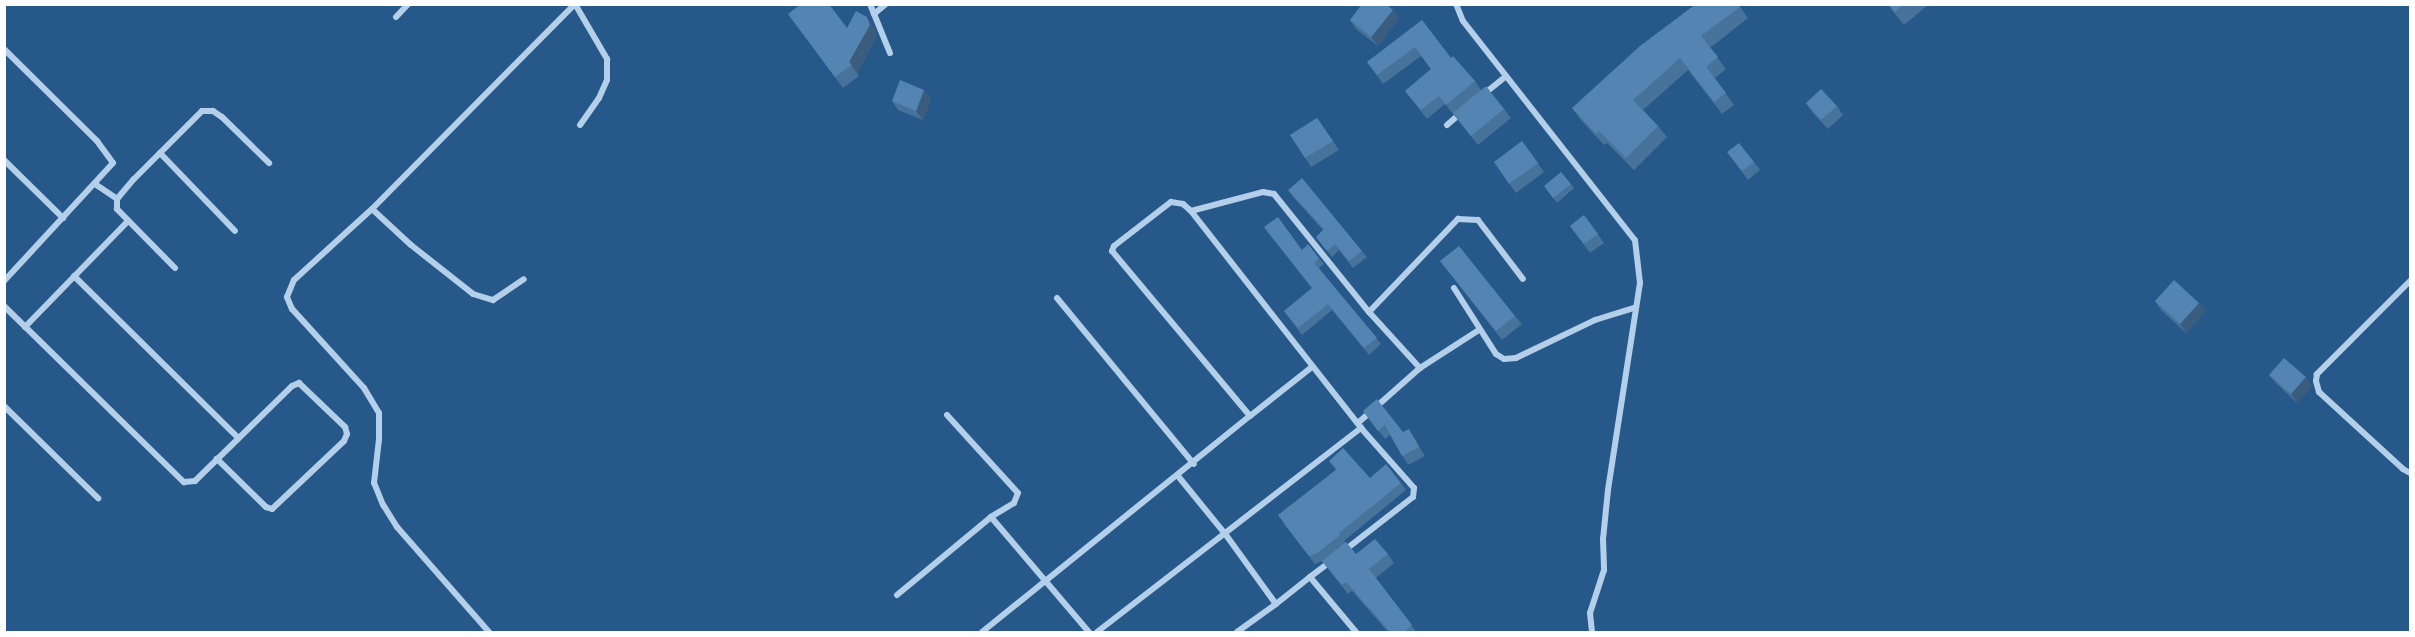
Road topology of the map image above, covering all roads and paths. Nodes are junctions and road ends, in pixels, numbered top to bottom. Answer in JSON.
{"nodes":[{"id":1,"x":408,"y":4,"type":"edge"},
{"id":2,"x":575,"y":4,"type":"edge"},
{"id":3,"x":870,"y":4,"type":"edge"},
{"id":4,"x":886,"y":4,"type":"edge"},
{"id":5,"x":1456,"y":4,"type":"edge"},
{"id":6,"x":874,"y":14,"type":"junction"},
{"id":7,"x":396,"y":17,"type":"dead end"},
{"id":8,"x":4,"y":49,"type":"edge"},
{"id":9,"x":891,"y":53,"type":"dead end"},
{"id":10,"x":1506,"y":76,"type":"junction"},
{"id":11,"x":1480,"y":97,"type":"edge"},
{"id":12,"x":1472,"y":104,"type":"edge"},
{"id":13,"x":580,"y":125,"type":"dead end"},
{"id":14,"x":1447,"y":125,"type":"dead end"},
{"id":15,"x":160,"y":153,"type":"junction"},
{"id":16,"x":4,"y":160,"type":"edge"},
{"id":17,"x":269,"y":163,"type":"dead end"},
{"id":18,"x":95,"y":184,"type":"junction"},
{"id":19,"x":117,"y":199,"type":"junction"},
{"id":20,"x":372,"y":209,"type":"junction"},
{"id":21,"x":1191,"y":211,"type":"junction"},
{"id":22,"x":63,"y":218,"type":"junction"},
{"id":23,"x":128,"y":221,"type":"junction"},
{"id":24,"x":235,"y":231,"type":"dead end"},
{"id":25,"x":175,"y":268,"type":"dead end"},
{"id":26,"x":74,"y":276,"type":"junction"},
{"id":27,"x":6,"y":277,"type":"edge"},
{"id":28,"x":524,"y":279,"type":"dead end"},
{"id":29,"x":1523,"y":279,"type":"dead end"},
{"id":30,"x":2410,"y":281,"type":"edge"},
{"id":31,"x":1454,"y":288,"type":"edge"},
{"id":32,"x":1057,"y":298,"type":"dead end"},
{"id":33,"x":4,"y":306,"type":"edge"},
{"id":34,"x":1634,"y":309,"type":"junction"},
{"id":35,"x":1369,"y":312,"type":"junction"},
{"id":36,"x":25,"y":327,"type":"junction"},
{"id":37,"x":1479,"y":330,"type":"junction"},
{"id":38,"x":1313,"y":366,"type":"junction"},
{"id":39,"x":1420,"y":368,"type":"junction"},
{"id":40,"x":4,"y":406,"type":"edge"},
{"id":41,"x":947,"y":415,"type":"dead end"},
{"id":42,"x":1250,"y":416,"type":"junction"},
{"id":43,"x":1360,"y":425,"type":"junction"},
{"id":44,"x":238,"y":438,"type":"junction"},
{"id":45,"x":217,"y":459,"type":"junction"},
{"id":46,"x":1194,"y":464,"type":"junction"},
{"id":47,"x":2410,"y":473,"type":"edge"},
{"id":48,"x":1178,"y":476,"type":"junction"},
{"id":49,"x":98,"y":498,"type":"dead end"},
{"id":50,"x":991,"y":517,"type":"junction"},
{"id":51,"x":1226,"y":535,"type":"junction"},
{"id":52,"x":1310,"y":577,"type":"junction"},
{"id":53,"x":1048,"y":580,"type":"junction"},
{"id":54,"x":897,"y":595,"type":"dead end"},
{"id":55,"x":1275,"y":604,"type":"junction"},
{"id":56,"x":489,"y":633,"type":"edge"},
{"id":57,"x":982,"y":633,"type":"edge"},
{"id":58,"x":1089,"y":633,"type":"edge"},
{"id":59,"x":1097,"y":633,"type":"edge"},
{"id":60,"x":1237,"y":633,"type":"edge"},
{"id":61,"x":1356,"y":633,"type":"edge"},
{"id":62,"x":1592,"y":633,"type":"edge"}],
"edges":[{"from":1,"to":7,"type":"street"},
{"from":2,"to":13,"type":"street"},
{"from":2,"to":20,"type":"street"},
{"from":3,"to":6,"type":"street"},
{"from":4,"to":6,"type":"street"},
{"from":5,"to":10,"type":"street"},
{"from":6,"to":9,"type":"street"},
{"from":8,"to":18,"type":"street"},
{"from":10,"to":11,"type":"street"},
{"from":10,"to":34,"type":"street"},
{"from":12,"to":14,"type":"street"},
{"from":15,"to":17,"type":"street"},
{"from":15,"to":19,"type":"street"},
{"from":15,"to":24,"type":"street"},
{"from":16,"to":22,"type":"street"},
{"from":18,"to":19,"type":"street"},
{"from":18,"to":22,"type":"street"},
{"from":19,"to":23,"type":"street"},
{"from":20,"to":28,"type":"street"},
{"from":20,"to":56,"type":"street"},
{"from":21,"to":35,"type":"street"},
{"from":21,"to":38,"type":"street"},
{"from":21,"to":42,"type":"street"},
{"from":22,"to":27,"type":"street"},
{"from":23,"to":25,"type":"street"},
{"from":23,"to":26,"type":"street"},
{"from":26,"to":36,"type":"street"},
{"from":26,"to":44,"type":"street"},
{"from":29,"to":35,"type":"street"},
{"from":30,"to":47,"type":"street"},
{"from":31,"to":37,"type":"street"},
{"from":32,"to":46,"type":"street"},
{"from":33,"to":36,"type":"street"},
{"from":34,"to":37,"type":"street"},
{"from":34,"to":62,"type":"street"},
{"from":35,"to":39,"type":"street"},
{"from":36,"to":45,"type":"street"},
{"from":37,"to":39,"type":"street"},
{"from":38,"to":42,"type":"street"},
{"from":38,"to":43,"type":"street"},
{"from":39,"to":43,"type":"street"},
{"from":40,"to":49,"type":"street"},
{"from":41,"to":50,"type":"street"},
{"from":42,"to":46,"type":"street"},
{"from":43,"to":51,"type":"street"},
{"from":43,"to":52,"type":"street"},
{"from":44,"to":45,"type":"street"},
{"from":44,"to":45,"type":"street"},
{"from":46,"to":48,"type":"street"},
{"from":48,"to":51,"type":"street"},
{"from":48,"to":53,"type":"street"},
{"from":50,"to":53,"type":"street"},
{"from":50,"to":54,"type":"street"},
{"from":51,"to":55,"type":"street"},
{"from":51,"to":59,"type":"street"},
{"from":52,"to":55,"type":"street"},
{"from":52,"to":61,"type":"street"},
{"from":53,"to":57,"type":"street"},
{"from":53,"to":58,"type":"street"},
{"from":55,"to":60,"type":"street"}]}
